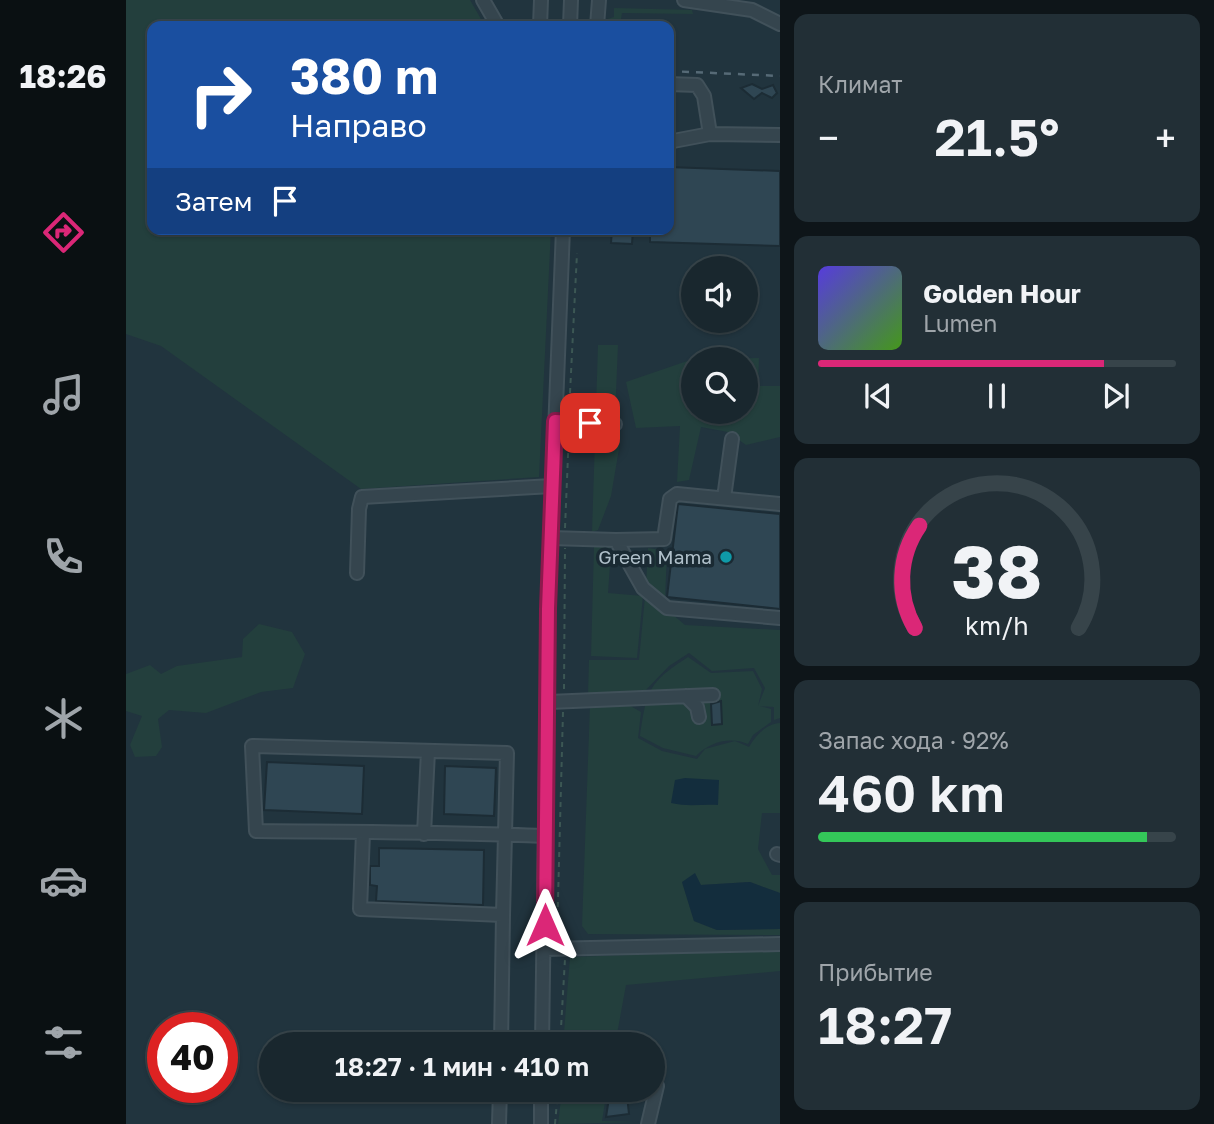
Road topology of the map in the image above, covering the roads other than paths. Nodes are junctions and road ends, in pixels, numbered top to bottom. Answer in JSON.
{"nodes":[{"id":1,"x":482,"y":0,"type":"edge"},
{"id":2,"x":541,"y":0,"type":"edge"},
{"id":3,"x":571,"y":0,"type":"edge"},
{"id":4,"x":599,"y":0,"type":"edge"},
{"id":5,"x":684,"y":0,"type":"edge"},
{"id":6,"x":495,"y":21,"type":"edge"},
{"id":7,"x":540,"y":21,"type":"edge"},
{"id":8,"x":570,"y":21,"type":"edge"},
{"id":9,"x":597,"y":21,"type":"edge"},
{"id":10,"x":780,"y":24,"type":"edge"},
{"id":11,"x":674,"y":84,"type":"edge"},
{"id":12,"x":710,"y":134,"type":"junction"},
{"id":13,"x":780,"y":135,"type":"edge"},
{"id":14,"x":674,"y":141,"type":"edge"},
{"id":15,"x":563,"y":235,"type":"edge"},
{"id":16,"x":555,"y":421,"type":"junction"},
{"id":17,"x":615,"y":424,"type":"dead end"},
{"id":18,"x":732,"y":439,"type":"dead end"},
{"id":19,"x":552,"y":486,"type":"junction"},
{"id":20,"x":724,"y":498,"type":"junction"},
{"id":21,"x":780,"y":504,"type":"edge"},
{"id":22,"x":551,"y":538,"type":"junction"},
{"id":23,"x":616,"y":540,"type":"junction"},
{"id":24,"x":358,"y":573,"type":"dead end"},
{"id":25,"x":780,"y":618,"type":"edge"},
{"id":26,"x":713,"y":695,"type":"dead end"},
{"id":27,"x":686,"y":696,"type":"junction"},
{"id":28,"x":549,"y":702,"type":"junction"},
{"id":29,"x":699,"y":717,"type":"dead end"},
{"id":30,"x":428,"y":751,"type":"junction"},
{"id":31,"x":363,"y":833,"type":"junction"},
{"id":32,"x":424,"y":834,"type":"junction"},
{"id":33,"x":504,"y":835,"type":"junction"},
{"id":34,"x":545,"y":836,"type":"junction"},
{"id":35,"x":503,"y":915,"type":"junction"},
{"id":36,"x":780,"y":944,"type":"edge"},
{"id":37,"x":544,"y":949,"type":"junction"},
{"id":38,"x":501,"y":1032,"type":"edge"},
{"id":39,"x":542,"y":1032,"type":"edge"},
{"id":40,"x":500,"y":1102,"type":"edge"},
{"id":41,"x":541,"y":1102,"type":"edge"},
{"id":42,"x":653,"y":1102,"type":"edge"},
{"id":43,"x":499,"y":1124,"type":"edge"},
{"id":44,"x":541,"y":1124,"type":"edge"},
{"id":45,"x":648,"y":1124,"type":"edge"}],
"edges":[{"from":1,"to":6,"type":"street"},
{"from":2,"to":7,"type":"street"},
{"from":3,"to":8,"type":"street"},
{"from":4,"to":9,"type":"street"},
{"from":5,"to":10,"type":"street"},
{"from":11,"to":12,"type":"street"},
{"from":12,"to":13,"type":"street"},
{"from":12,"to":14,"type":"street"},
{"from":15,"to":16,"type":"street"},
{"from":16,"to":17,"type":"street"},
{"from":16,"to":19,"type":"street"},
{"from":18,"to":20,"type":"street"},
{"from":19,"to":22,"type":"street"},
{"from":19,"to":24,"type":"street"},
{"from":20,"to":21,"type":"street"},
{"from":20,"to":23,"type":"street"},
{"from":22,"to":23,"type":"street"},
{"from":22,"to":28,"type":"street"},
{"from":23,"to":25,"type":"street"},
{"from":26,"to":27,"type":"street"},
{"from":27,"to":28,"type":"street"},
{"from":27,"to":29,"type":"street"},
{"from":28,"to":34,"type":"street"},
{"from":30,"to":31,"type":"street"},
{"from":30,"to":32,"type":"street"},
{"from":30,"to":33,"type":"street"},
{"from":31,"to":32,"type":"street"},
{"from":31,"to":35,"type":"street"},
{"from":32,"to":33,"type":"street"},
{"from":33,"to":34,"type":"street"},
{"from":33,"to":35,"type":"street"},
{"from":34,"to":37,"type":"street"},
{"from":35,"to":38,"type":"street"},
{"from":36,"to":37,"type":"street"},
{"from":37,"to":39,"type":"street"},
{"from":40,"to":43,"type":"street"},
{"from":41,"to":44,"type":"street"},
{"from":42,"to":45,"type":"street"}]}
